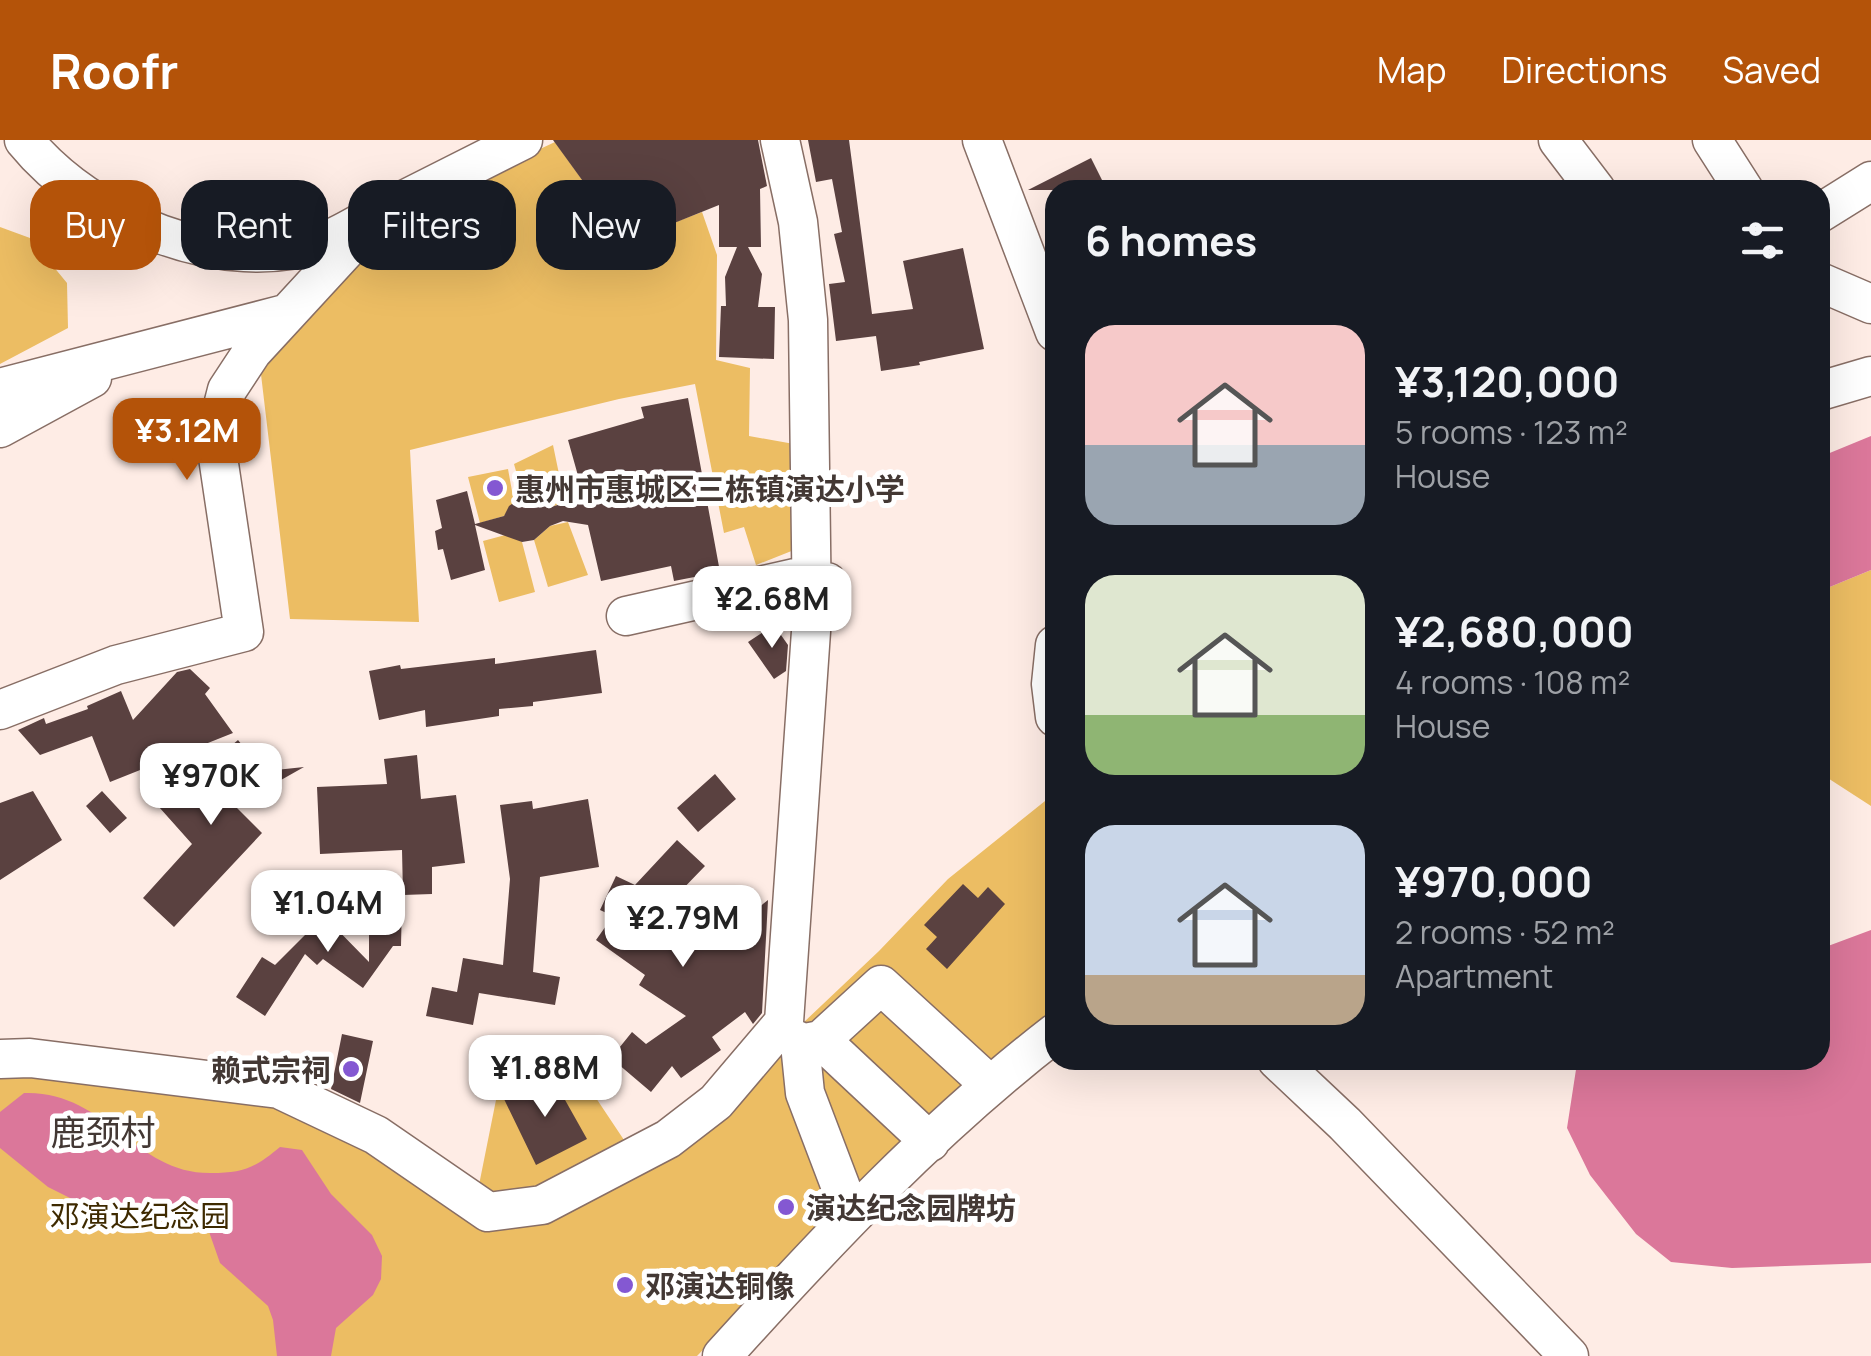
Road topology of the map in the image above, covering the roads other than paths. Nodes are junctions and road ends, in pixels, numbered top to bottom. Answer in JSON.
{"nodes":[{"id":1,"x":522,"y":140,"type":"edge"},
{"id":2,"x":780,"y":140,"type":"edge"},
{"id":3,"x":982,"y":140,"type":"edge"},
{"id":4,"x":1558,"y":140,"type":"edge"},
{"id":5,"x":1712,"y":140,"type":"edge"},
{"id":6,"x":22,"y":141,"type":"edge"},
{"id":7,"x":444,"y":180,"type":"edge"},
{"id":8,"x":1588,"y":180,"type":"edge"},
{"id":9,"x":1738,"y":180,"type":"edge"},
{"id":10,"x":1871,"y":180,"type":"edge"},
{"id":11,"x":1830,"y":206,"type":"edge"},
{"id":12,"x":348,"y":229,"type":"edge"},
{"id":13,"x":348,"y":247,"type":"edge"},
{"id":14,"x":1043,"y":265,"type":"edge"},
{"id":15,"x":1830,"y":286,"type":"edge"},
{"id":16,"x":1871,"y":304,"type":"edge"},
{"id":17,"x":285,"y":314,"type":"junction"},
{"id":18,"x":148,"y":348,"type":"junction"},
{"id":19,"x":1871,"y":376,"type":"edge"},
{"id":20,"x":0,"y":388,"type":"edge"},
{"id":21,"x":1830,"y":388,"type":"edge"},
{"id":22,"x":0,"y":428,"type":"edge"},
{"id":23,"x":827,"y":582,"type":"dead end"},
{"id":24,"x":626,"y":616,"type":"dead end"},
{"id":25,"x":0,"y":710,"type":"edge"},
{"id":26,"x":802,"y":1035,"type":"junction"},
{"id":27,"x":1045,"y":1041,"type":"edge"},
{"id":28,"x":10,"y":1052,"type":"edge"},
{"id":29,"x":1287,"y":1070,"type":"edge"},
{"id":30,"x":989,"y":1084,"type":"junction"},
{"id":31,"x":930,"y":1142,"type":"junction"},
{"id":32,"x":852,"y":1214,"type":"junction"},
{"id":33,"x":722,"y":1356,"type":"edge"},
{"id":34,"x":1569,"y":1356,"type":"edge"}],
"edges":[{"from":1,"to":7,"type":"street"},
{"from":2,"to":26,"type":"street"},
{"from":3,"to":14,"type":"street"},
{"from":4,"to":8,"type":"street"},
{"from":5,"to":9,"type":"street"},
{"from":6,"to":12,"type":"street"},
{"from":10,"to":11,"type":"street"},
{"from":13,"to":17,"type":"street"},
{"from":15,"to":16,"type":"street"},
{"from":17,"to":18,"type":"street"},
{"from":17,"to":25,"type":"street"},
{"from":18,"to":20,"type":"street"},
{"from":18,"to":22,"type":"street"},
{"from":19,"to":21,"type":"street"},
{"from":23,"to":24,"type":"street"},
{"from":26,"to":28,"type":"street"},
{"from":26,"to":30,"type":"street"},
{"from":26,"to":31,"type":"street"},
{"from":26,"to":32,"type":"street"},
{"from":27,"to":30,"type":"street"},
{"from":29,"to":34,"type":"street"},
{"from":30,"to":31,"type":"street"},
{"from":31,"to":32,"type":"street"},
{"from":32,"to":33,"type":"street"}]}
